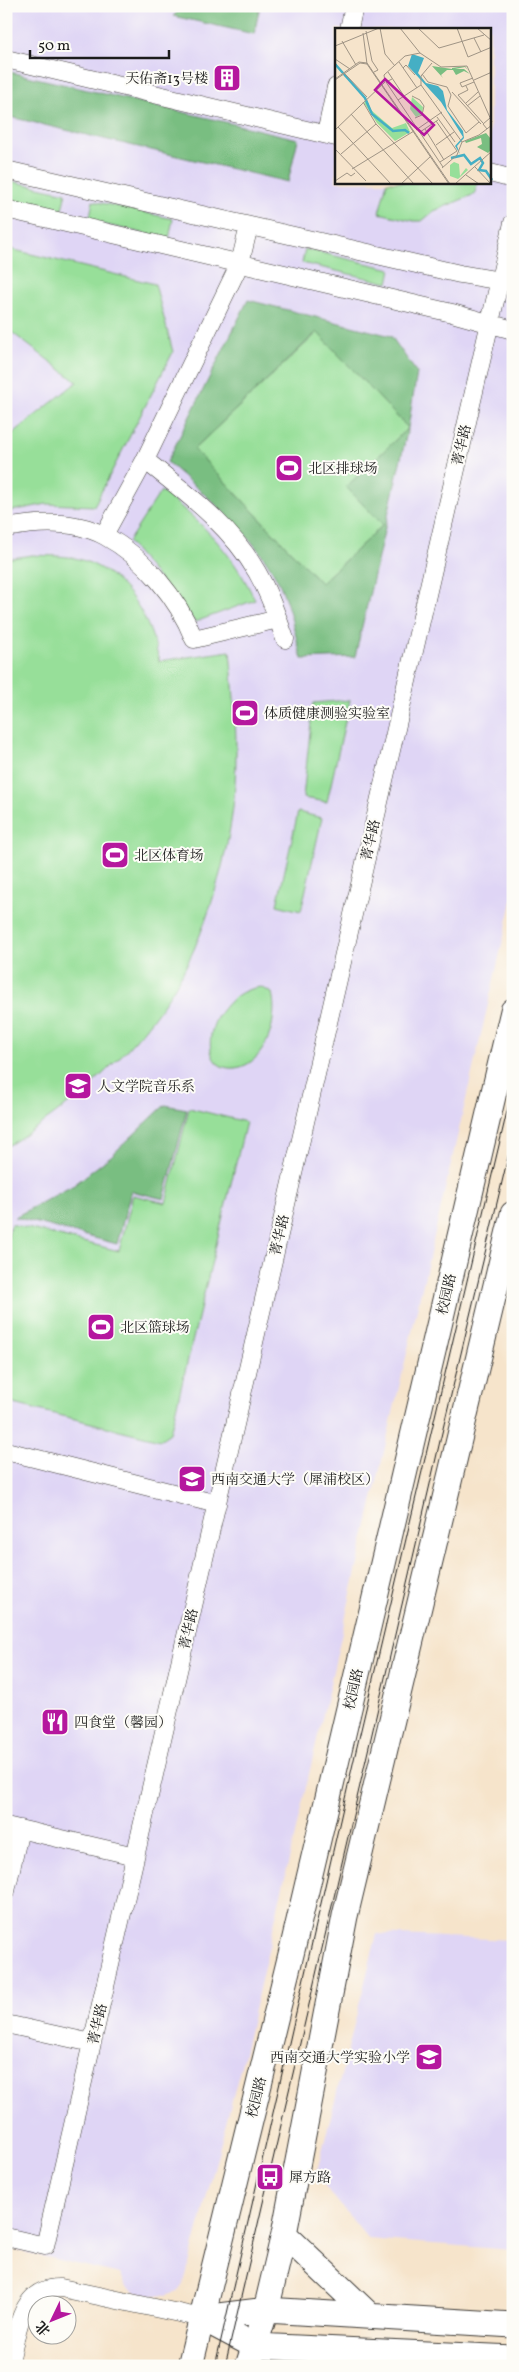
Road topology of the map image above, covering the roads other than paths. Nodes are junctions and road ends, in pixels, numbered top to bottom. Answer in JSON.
{"nodes":[{"id":1,"x":354,"y":6,"type":"edge"},
{"id":2,"x":350,"y":28,"type":"edge"},
{"id":3,"x":6,"y":59,"type":"edge"},
{"id":4,"x":335,"y":97,"type":"edge"},
{"id":5,"x":331,"y":136,"type":"edge"},
{"id":6,"x":6,"y":170,"type":"edge"},
{"id":7,"x":492,"y":174,"type":"edge"},
{"id":8,"x":513,"y":179,"type":"edge"},
{"id":9,"x":6,"y":209,"type":"edge"},
{"id":10,"x":513,"y":223,"type":"edge"},
{"id":11,"x":249,"y":226,"type":"junction"},
{"id":12,"x":240,"y":263,"type":"junction"},
{"id":13,"x":506,"y":282,"type":"edge"},
{"id":14,"x":489,"y":325,"type":"junction"},
{"id":15,"x":513,"y":330,"type":"edge"},
{"id":16,"x":145,"y":460,"type":"junction"},
{"id":17,"x":6,"y":528,"type":"edge"},
{"id":18,"x":104,"y":535,"type":"junction"},
{"id":19,"x":278,"y":619,"type":"junction"},
{"id":20,"x":285,"y":639,"type":"dead end"},
{"id":21,"x":513,"y":1010,"type":"edge"},
{"id":22,"x":513,"y":1214,"type":"edge"},
{"id":23,"x":6,"y":1452,"type":"edge"},
{"id":24,"x":217,"y":1504,"type":"junction"},
{"id":25,"x":13,"y":1827,"type":"edge"},
{"id":26,"x":135,"y":1856,"type":"junction"},
{"id":27,"x":6,"y":1891,"type":"edge"},
{"id":28,"x":6,"y":2024,"type":"edge"},
{"id":29,"x":92,"y":2044,"type":"junction"},
{"id":30,"x":284,"y":2234,"type":"junction"},
{"id":31,"x":6,"y":2237,"type":"edge"},
{"id":32,"x":266,"y":2310,"type":"junction"},
{"id":33,"x":368,"y":2314,"type":"junction"},
{"id":34,"x":202,"y":2318,"type":"junction"},
{"id":35,"x":513,"y":2325,"type":"edge"},
{"id":36,"x":359,"y":2351,"type":"junction"},
{"id":37,"x":252,"y":2356,"type":"edge"},
{"id":38,"x":513,"y":2358,"type":"edge"},
{"id":39,"x":9,"y":2366,"type":"edge"},
{"id":40,"x":190,"y":2366,"type":"edge"},
{"id":41,"x":335,"y":2366,"type":"edge"}],
"edges":[{"from":1,"to":2,"type":"street"},
{"from":3,"to":5,"type":"street"},
{"from":4,"to":5,"type":"street"},
{"from":6,"to":11,"type":"street"},
{"from":7,"to":8,"type":"street"},
{"from":9,"to":12,"type":"street"},
{"from":10,"to":13,"type":"street","name":"菁华路"},
{"from":11,"to":12,"type":"street"},
{"from":11,"to":13,"type":"street"},
{"from":12,"to":14,"type":"street"},
{"from":12,"to":16,"type":"street"},
{"from":13,"to":14,"type":"street","name":"菁华路"},
{"from":14,"to":15,"type":"street"},
{"from":14,"to":24,"type":"street","name":"菁华路"},
{"from":16,"to":18,"type":"street"},
{"from":16,"to":19,"type":"street"},
{"from":17,"to":18,"type":"street"},
{"from":18,"to":19,"type":"street"},
{"from":19,"to":20,"type":"street"},
{"from":21,"to":34,"type":"street","name":"校园路"},
{"from":22,"to":30,"type":"street"},
{"from":23,"to":24,"type":"street"},
{"from":24,"to":26,"type":"street","name":"菁华路"},
{"from":25,"to":26,"type":"street"},
{"from":25,"to":27,"type":"street"},
{"from":26,"to":29,"type":"street","name":"菁华路"},
{"from":28,"to":29,"type":"street"},
{"from":29,"to":31,"type":"street","name":"菁华路"},
{"from":30,"to":32,"type":"street"},
{"from":30,"to":33,"type":"street"},
{"from":32,"to":33,"type":"street"},
{"from":32,"to":34,"type":"street"},
{"from":32,"to":37,"type":"street"},
{"from":33,"to":35,"type":"street"},
{"from":34,"to":37,"type":"street"},
{"from":34,"to":39,"type":"street"},
{"from":34,"to":40,"type":"street","name":"校园路"},
{"from":36,"to":37,"type":"street"},
{"from":36,"to":38,"type":"street"},
{"from":36,"to":41,"type":"street"}]}
